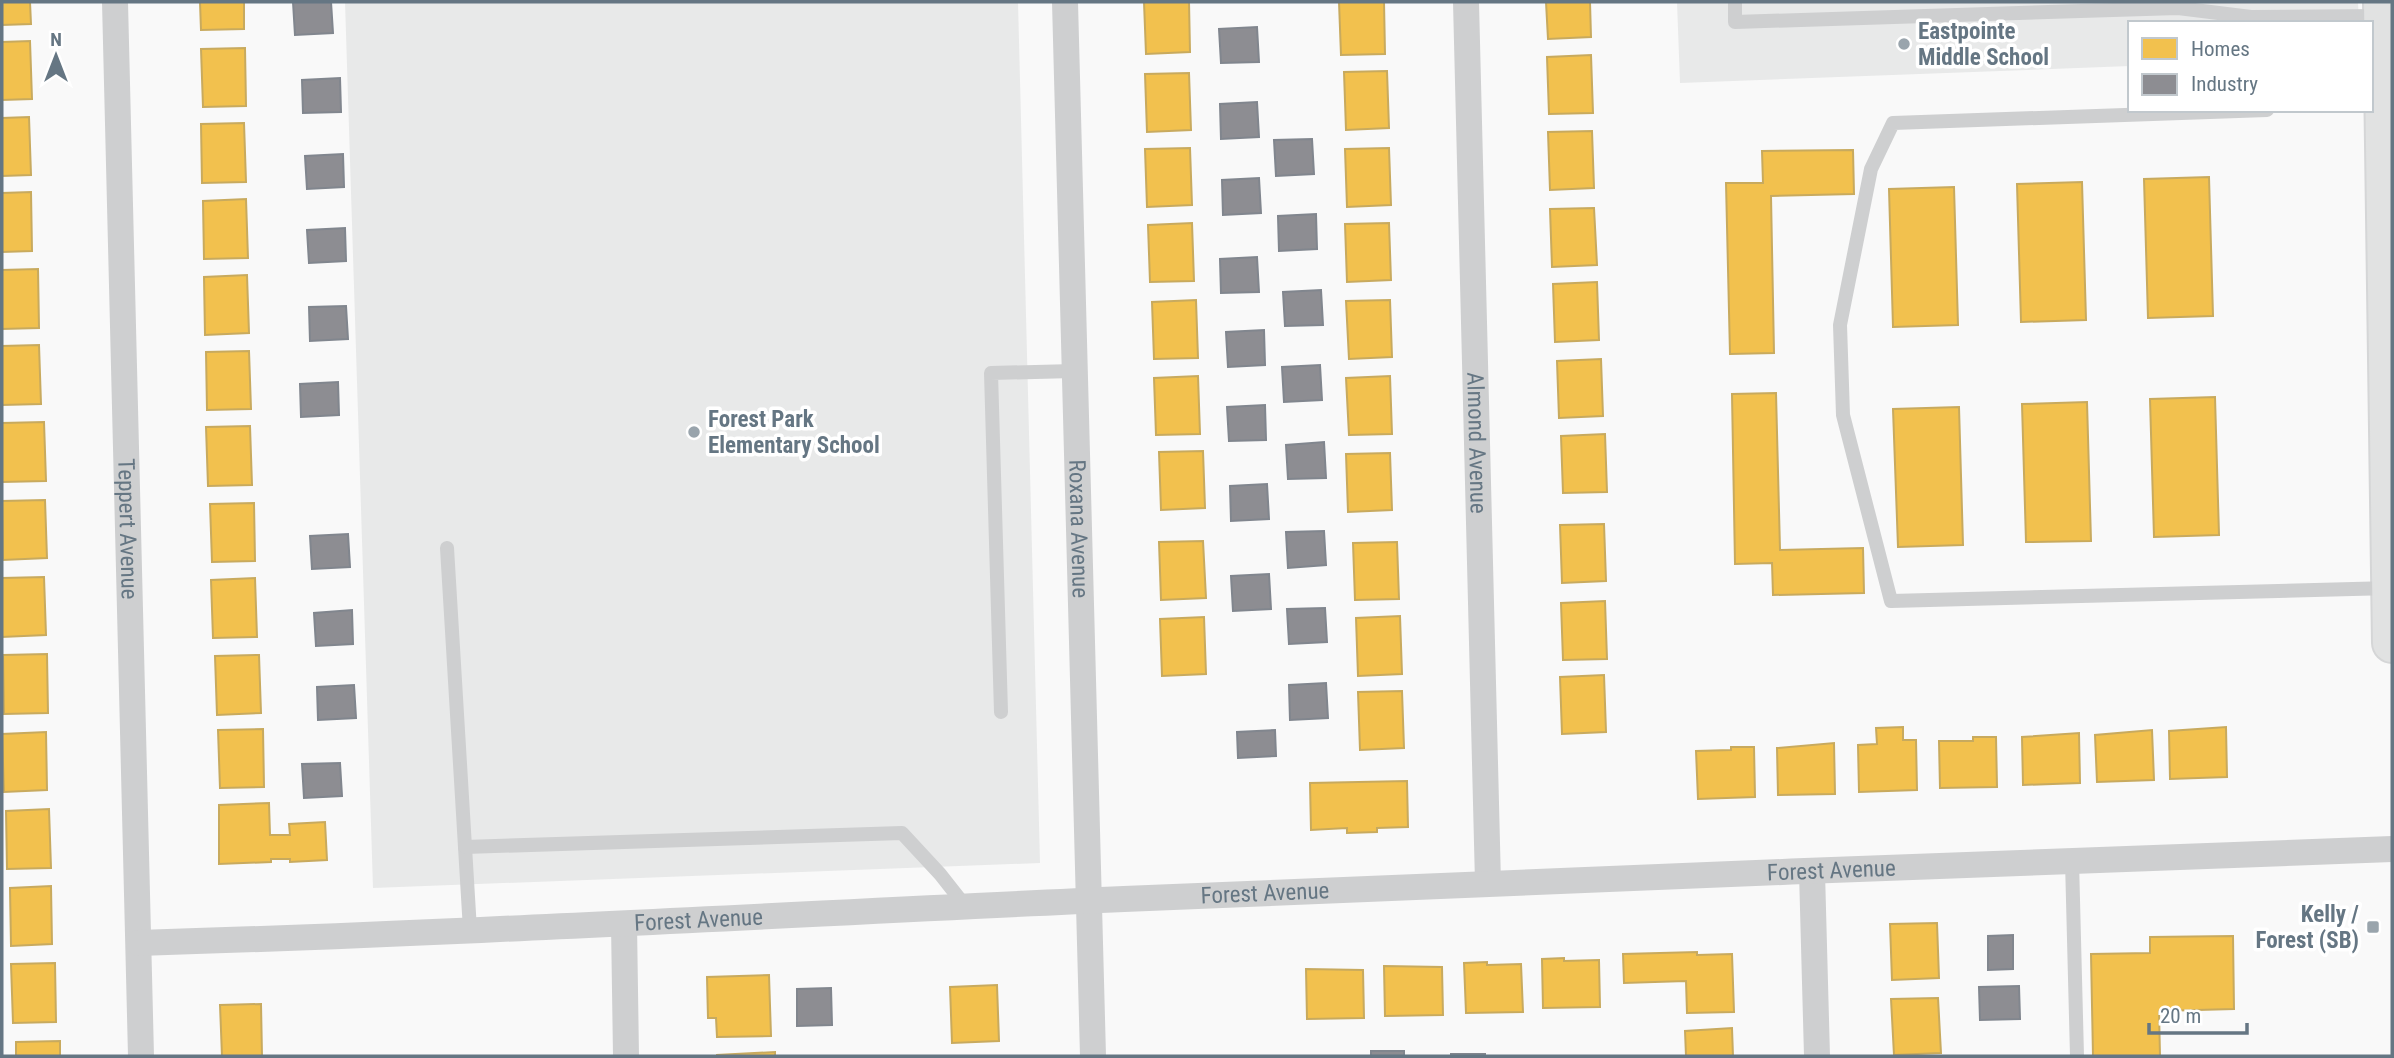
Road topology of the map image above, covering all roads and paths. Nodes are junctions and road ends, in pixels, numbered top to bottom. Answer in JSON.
{"nodes":[{"id":1,"x":115,"y":2,"type":"edge"},
{"id":2,"x":1065,"y":2,"type":"edge"},
{"id":3,"x":1466,"y":2,"type":"edge"},
{"id":4,"x":1735,"y":2,"type":"edge"},
{"id":5,"x":1968,"y":8,"type":"edge"},
{"id":6,"x":2383,"y":9,"type":"edge"},
{"id":7,"x":2378,"y":107,"type":"edge"},
{"id":8,"x":2205,"y":112,"type":"edge"},
{"id":9,"x":1074,"y":371,"type":"junction"},
{"id":10,"x":447,"y":548,"type":"dead end"},
{"id":11,"x":2391,"y":588,"type":"edge"},
{"id":12,"x":2392,"y":643,"type":"edge"},
{"id":13,"x":1000,"y":712,"type":"dead end"},
{"id":14,"x":465,"y":847,"type":"junction"},
{"id":15,"x":2392,"y":849,"type":"edge"},
{"id":16,"x":2073,"y":862,"type":"junction"},
{"id":17,"x":1812,"y":872,"type":"junction"},
{"id":18,"x":1488,"y":883,"type":"junction"},
{"id":19,"x":1088,"y":901,"type":"junction"},
{"id":20,"x":966,"y":907,"type":"junction"},
{"id":21,"x":624,"y":924,"type":"junction"},
{"id":22,"x":470,"y":930,"type":"junction"},
{"id":23,"x":139,"y":943,"type":"junction"},
{"id":24,"x":141,"y":1056,"type":"edge"},
{"id":25,"x":626,"y":1056,"type":"edge"},
{"id":26,"x":1093,"y":1056,"type":"edge"},
{"id":27,"x":1817,"y":1056,"type":"edge"},
{"id":28,"x":2077,"y":1056,"type":"edge"}],
"edges":[{"from":1,"to":23,"type":"street","name":"Teppert Avenue"},
{"from":2,"to":9,"type":"street","name":"Roxana Avenue"},
{"from":3,"to":18,"type":"street","name":"Almond Avenue"},
{"from":4,"to":5,"type":"lane"},
{"from":5,"to":6,"type":"lane"},
{"from":6,"to":7,"type":"street"},
{"from":7,"to":11,"type":"street"},
{"from":8,"to":11,"type":"lane"},
{"from":9,"to":13,"type":"lane"},
{"from":9,"to":19,"type":"street","name":"Roxana Avenue"},
{"from":10,"to":14,"type":"lane"},
{"from":11,"to":12,"type":"street"},
{"from":14,"to":20,"type":"lane"},
{"from":14,"to":22,"type":"lane"},
{"from":15,"to":16,"type":"street","name":"Forest Avenue"},
{"from":16,"to":17,"type":"street","name":"Forest Avenue"},
{"from":16,"to":28,"type":"lane"},
{"from":17,"to":18,"type":"street","name":"Forest Avenue"},
{"from":17,"to":27,"type":"street"},
{"from":18,"to":19,"type":"street","name":"Forest Avenue"},
{"from":19,"to":20,"type":"street","name":"Forest Avenue"},
{"from":19,"to":26,"type":"street","name":"Roxana Avenue"},
{"from":20,"to":21,"type":"street","name":"Forest Avenue"},
{"from":21,"to":22,"type":"street","name":"Forest Avenue"},
{"from":21,"to":25,"type":"street"},
{"from":22,"to":23,"type":"street","name":"Forest Avenue"},
{"from":23,"to":24,"type":"street","name":"Teppert Avenue"}]}
